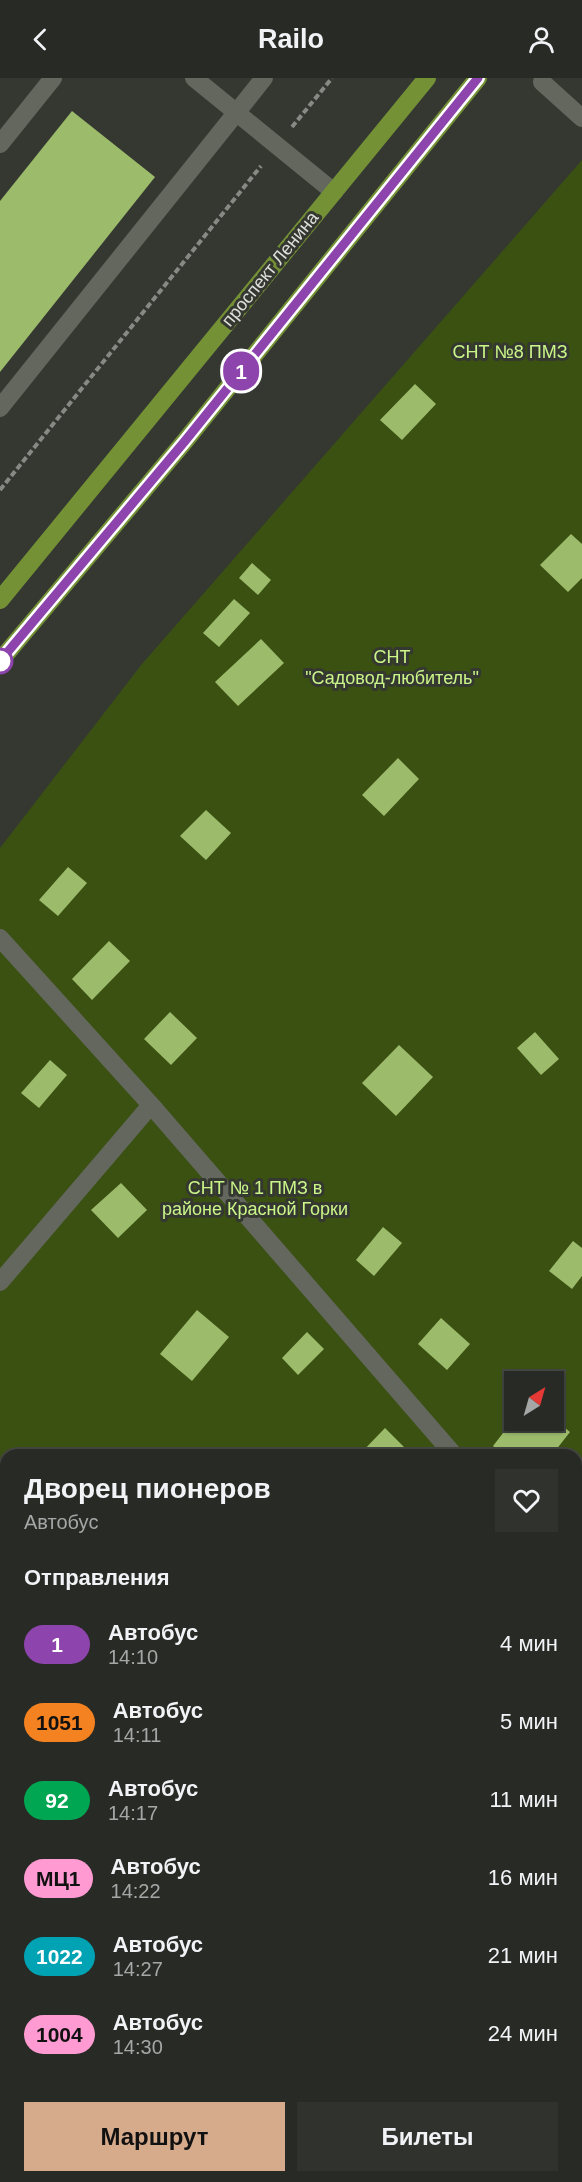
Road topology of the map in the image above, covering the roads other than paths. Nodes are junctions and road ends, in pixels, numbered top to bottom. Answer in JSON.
{"nodes":[{"id":1,"x":53,"y":78,"type":"edge"},
{"id":2,"x":194,"y":78,"type":"edge"},
{"id":3,"x":264,"y":78,"type":"edge"},
{"id":4,"x":427,"y":78,"type":"edge"},
{"id":5,"x":478,"y":78,"type":"edge"},
{"id":6,"x":540,"y":79,"type":"edge"},
{"id":7,"x":236,"y":112,"type":"junction"},
{"id":8,"x":582,"y":118,"type":"edge"},
{"id":9,"x":0,"y":144,"type":"edge"},
{"id":10,"x":334,"y":192,"type":"junction"},
{"id":11,"x":0,"y":408,"type":"edge"},
{"id":12,"x":0,"y":600,"type":"edge"},
{"id":13,"x":0,"y":661,"type":"edge"},
{"id":14,"x":0,"y":938,"type":"edge"},
{"id":15,"x":151,"y":1105,"type":"junction"},
{"id":16,"x":0,"y":1282,"type":"edge"},
{"id":17,"x":449,"y":1449,"type":"edge"}],
"edges":[{"from":1,"to":9,"type":"street"},
{"from":2,"to":7,"type":"street"},
{"from":3,"to":7,"type":"street"},
{"from":4,"to":10,"type":"main road","name":"проспект Ленина"},
{"from":5,"to":13,"type":"main road"},
{"from":6,"to":8,"type":"street"},
{"from":7,"to":10,"type":"street"},
{"from":7,"to":11,"type":"street"},
{"from":10,"to":12,"type":"main road","name":"проспект Ленина"},
{"from":14,"to":15,"type":"street"},
{"from":15,"to":16,"type":"street"},
{"from":15,"to":17,"type":"street"}]}
